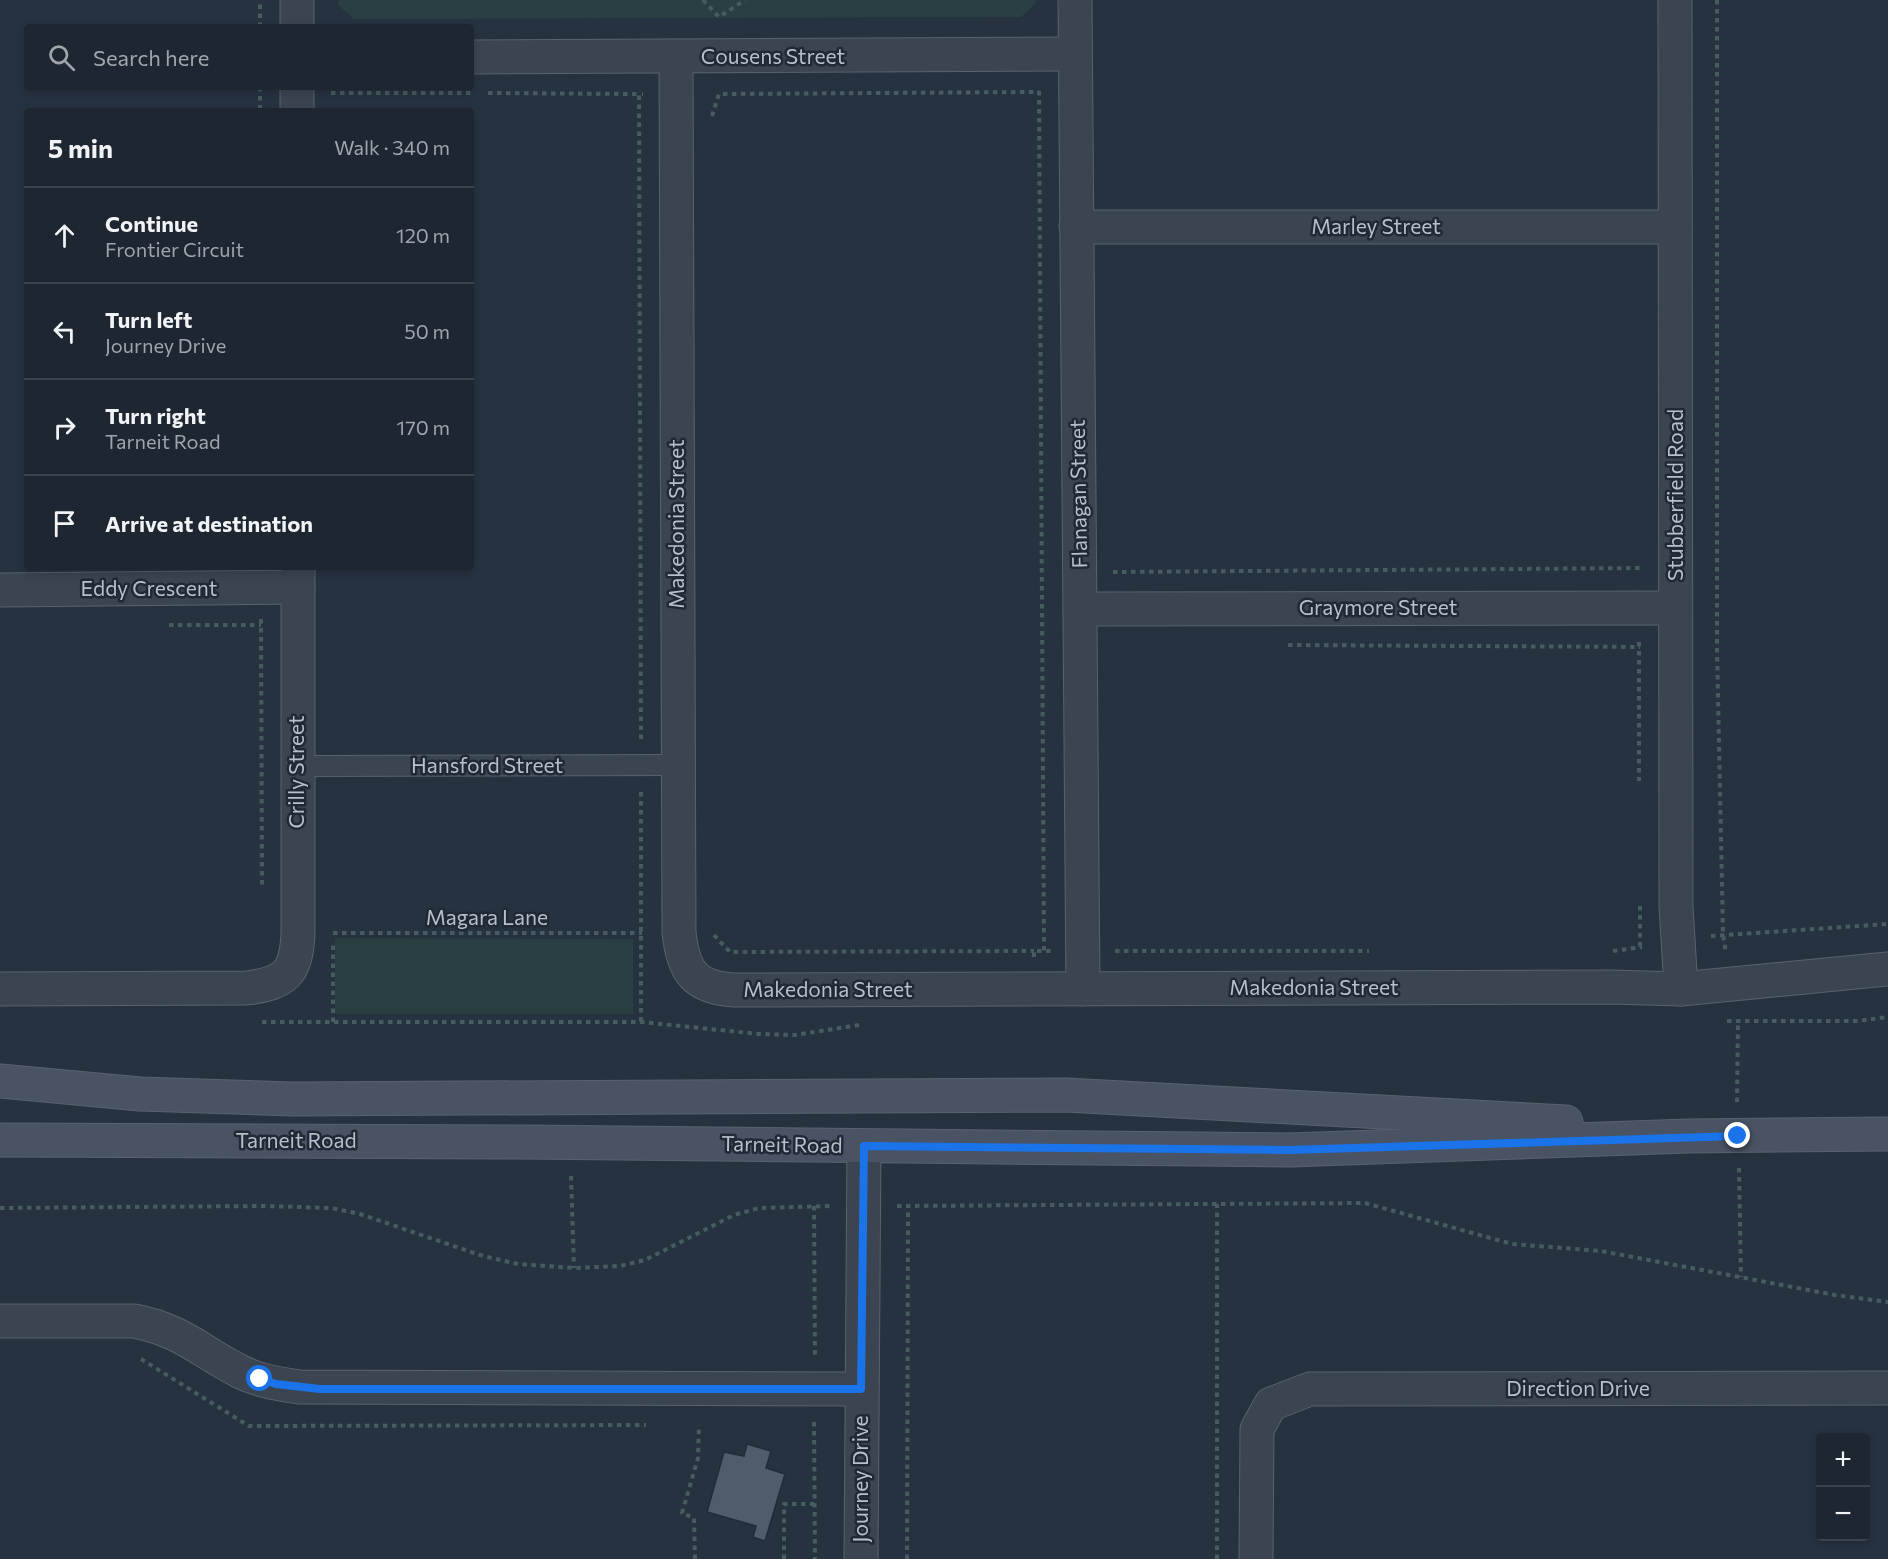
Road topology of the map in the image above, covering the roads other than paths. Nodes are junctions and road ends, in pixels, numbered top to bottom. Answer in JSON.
{"nodes":[{"id":1,"x":297,"y":0,"type":"edge"},
{"id":2,"x":1075,"y":0,"type":"edge"},
{"id":3,"x":1675,"y":0,"type":"edge"},
{"id":4,"x":297,"y":24,"type":"edge"},
{"id":5,"x":1075,"y":54,"type":"junction"},
{"id":6,"x":474,"y":57,"type":"edge"},
{"id":7,"x":676,"y":57,"type":"junction"},
{"id":8,"x":297,"y":90,"type":"edge"},
{"id":9,"x":297,"y":108,"type":"edge"},
{"id":10,"x":1076,"y":227,"type":"junction"},
{"id":11,"x":1675,"y":227,"type":"junction"},
{"id":12,"x":298,"y":577,"type":"edge"},
{"id":13,"x":0,"y":590,"type":"edge"},
{"id":14,"x":1676,"y":608,"type":"junction"},
{"id":15,"x":1080,"y":609,"type":"junction"},
{"id":16,"x":678,"y":765,"type":"junction"},
{"id":17,"x":297,"y":766,"type":"junction"},
{"id":18,"x":1888,"y":969,"type":"edge"},
{"id":19,"x":1083,"y":988,"type":"junction"},
{"id":20,"x":0,"y":989,"type":"edge"},
{"id":21,"x":1681,"y":989,"type":"junction"},
{"id":22,"x":0,"y":1081,"type":"edge"},
{"id":23,"x":926,"y":1096,"type":"junction"},
{"id":24,"x":451,"y":1098,"type":"junction"},
{"id":25,"x":1888,"y":1134,"type":"edge"},
{"id":26,"x":1688,"y":1136,"type":"junction"},
{"id":27,"x":0,"y":1140,"type":"edge"},
{"id":28,"x":864,"y":1146,"type":"junction"},
{"id":29,"x":0,"y":1320,"type":"edge"},
{"id":30,"x":1888,"y":1388,"type":"edge"},
{"id":31,"x":861,"y":1389,"type":"junction"},
{"id":32,"x":861,"y":1559,"type":"edge"},
{"id":33,"x":1256,"y":1559,"type":"edge"}],
"edges":[{"from":1,"to":4,"type":"street"},
{"from":2,"to":5,"type":"street","name":"Flanagan Street"},
{"from":3,"to":11,"type":"street","name":"Stubberfield Road"},
{"from":5,"to":7,"type":"street","name":"Cousens Street"},
{"from":5,"to":10,"type":"street","name":"Flanagan Street"},
{"from":6,"to":7,"type":"street","name":"Cousens Street"},
{"from":7,"to":16,"type":"street","name":"Makedonia Street"},
{"from":8,"to":9,"type":"street"},
{"from":10,"to":11,"type":"street","name":"Marley Street"},
{"from":10,"to":15,"type":"street","name":"Flanagan Street"},
{"from":11,"to":14,"type":"street","name":"Stubberfield Road"},
{"from":12,"to":13,"type":"street","name":"Eddy Crescent"},
{"from":12,"to":17,"type":"street","name":"Crilly Street"},
{"from":14,"to":15,"type":"street","name":"Graymore Street"},
{"from":14,"to":21,"type":"street","name":"Stubberfield Road"},
{"from":15,"to":19,"type":"street","name":"Flanagan Street"},
{"from":16,"to":17,"type":"lane","name":"Hansford Street"},
{"from":16,"to":19,"type":"street","name":"Makedonia Street"},
{"from":17,"to":20,"type":"street","name":"Crilly Street"},
{"from":18,"to":21,"type":"street","name":"Makedonia Street"},
{"from":19,"to":21,"type":"street","name":"Makedonia Street"},
{"from":22,"to":24,"type":"street"},
{"from":23,"to":24,"type":"street"},
{"from":23,"to":26,"type":"street"},
{"from":23,"to":28,"type":"street"},
{"from":24,"to":28,"type":"street"},
{"from":25,"to":26,"type":"street","name":"Tarneit Road"},
{"from":26,"to":28,"type":"street","name":"Tarneit Road"},
{"from":27,"to":28,"type":"street","name":"Tarneit Road"},
{"from":28,"to":31,"type":"street","name":"Journey Drive"},
{"from":29,"to":31,"type":"street"},
{"from":30,"to":33,"type":"street","name":"Direction Drive"},
{"from":31,"to":32,"type":"street","name":"Journey Drive"}]}
